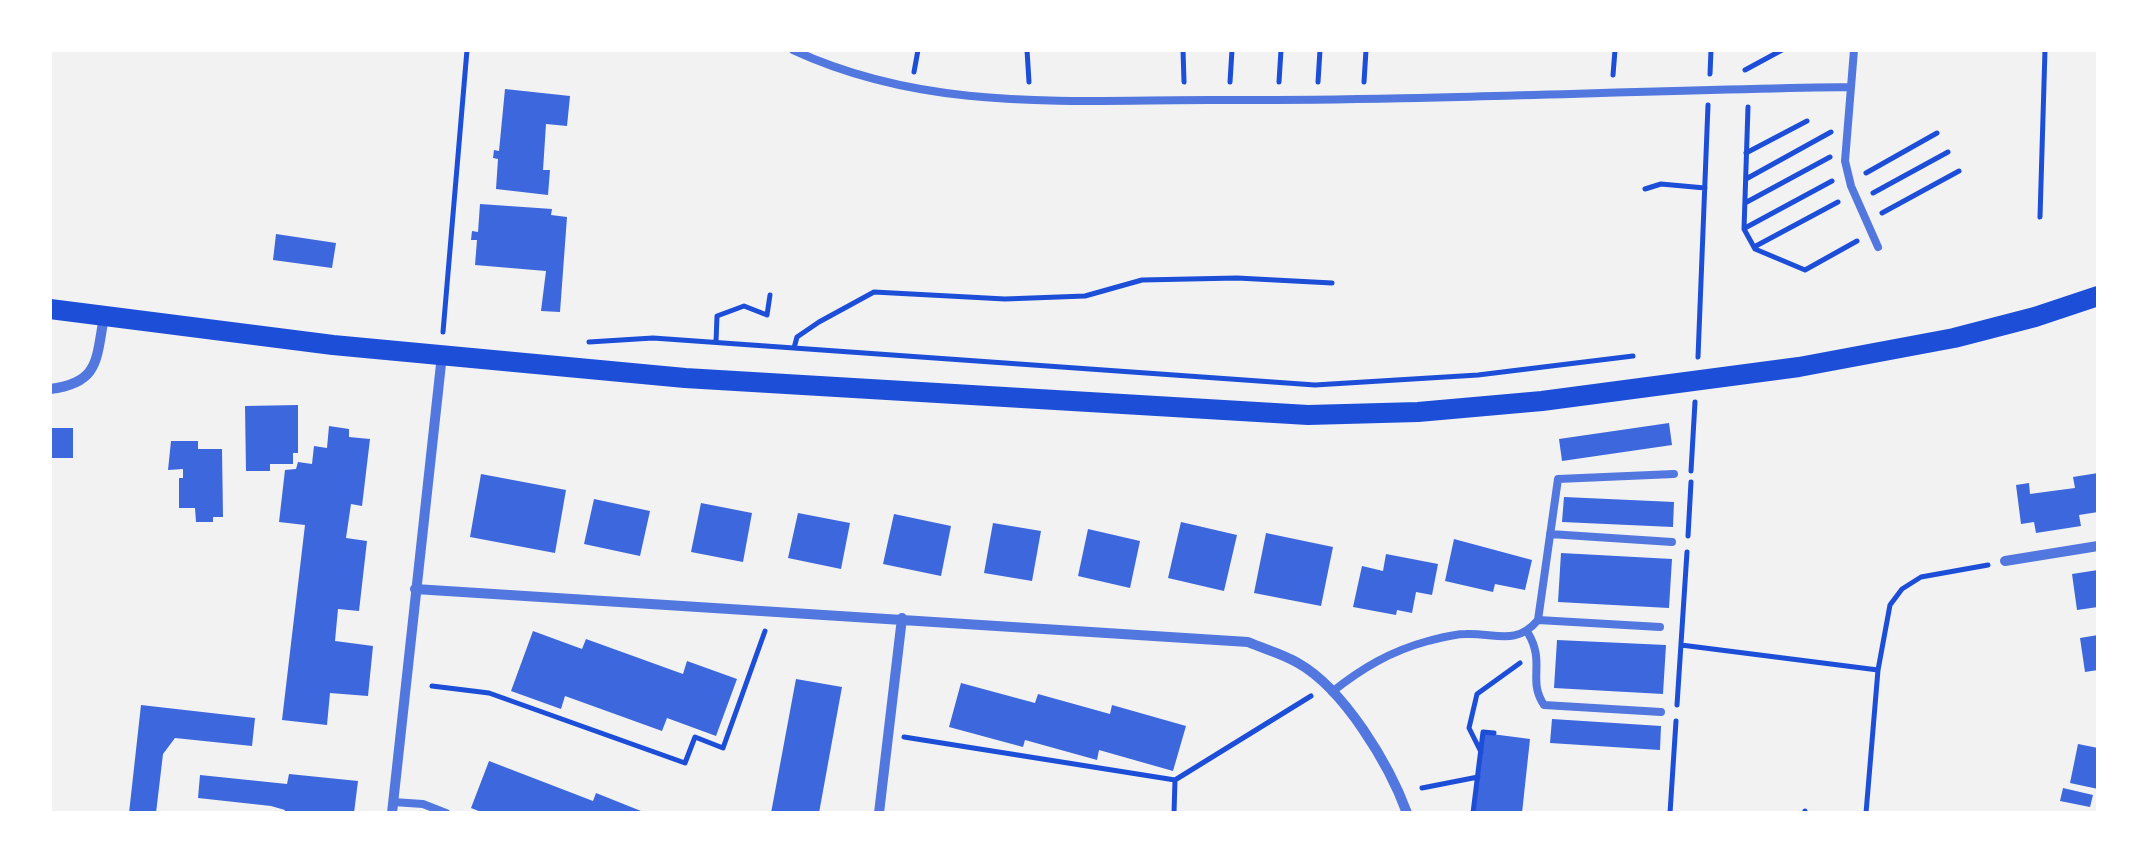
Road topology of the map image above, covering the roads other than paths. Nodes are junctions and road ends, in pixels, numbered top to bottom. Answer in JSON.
{"nodes":[{"id":1,"x":793,"y":50,"type":"edge"},
{"id":2,"x":1854,"y":50,"type":"edge"},
{"id":3,"x":1851,"y":87,"type":"junction"},
{"id":4,"x":1878,"y":246,"type":"dead end"},
{"id":5,"x":2098,"y":296,"type":"edge"},
{"id":6,"x":50,"y":309,"type":"edge"},
{"id":7,"x":104,"y":317,"type":"junction"},
{"id":8,"x":442,"y":355,"type":"junction"},
{"id":9,"x":50,"y":389,"type":"edge"},
{"id":10,"x":1674,"y":474,"type":"dead end"},
{"id":11,"x":1550,"y":534,"type":"junction"},
{"id":12,"x":1672,"y":542,"type":"dead end"},
{"id":13,"x":2098,"y":546,"type":"edge"},
{"id":14,"x":2005,"y":562,"type":"road end"},
{"id":15,"x":415,"y":589,"type":"junction"},
{"id":16,"x":902,"y":618,"type":"junction"},
{"id":17,"x":1538,"y":620,"type":"junction"},
{"id":18,"x":1660,"y":627,"type":"dead end"},
{"id":19,"x":1528,"y":633,"type":"junction"},
{"id":20,"x":1332,"y":692,"type":"junction"},
{"id":21,"x":1661,"y":712,"type":"dead end"},
{"id":22,"x":393,"y":808,"type":"edge"},
{"id":23,"x":446,"y":813,"type":"edge"},
{"id":24,"x":879,"y":813,"type":"edge"},
{"id":25,"x":1406,"y":813,"type":"edge"}],
"edges":[{"from":1,"to":3,"type":"lane"},
{"from":2,"to":3,"type":"lane"},
{"from":3,"to":4,"type":"lane"},
{"from":5,"to":8,"type":"main road"},
{"from":6,"to":7,"type":"main road"},
{"from":7,"to":8,"type":"main road"},
{"from":7,"to":9,"type":"street"},
{"from":8,"to":15,"type":"street"},
{"from":10,"to":11,"type":"lane"},
{"from":11,"to":12,"type":"lane"},
{"from":11,"to":17,"type":"lane"},
{"from":13,"to":14,"type":"street"},
{"from":15,"to":16,"type":"street"},
{"from":15,"to":22,"type":"street"},
{"from":16,"to":20,"type":"street"},
{"from":16,"to":24,"type":"street"},
{"from":17,"to":18,"type":"lane"},
{"from":17,"to":19,"type":"lane"},
{"from":19,"to":20,"type":"lane"},
{"from":19,"to":21,"type":"lane"},
{"from":20,"to":25,"type":"street"},
{"from":22,"to":23,"type":"lane"}]}
